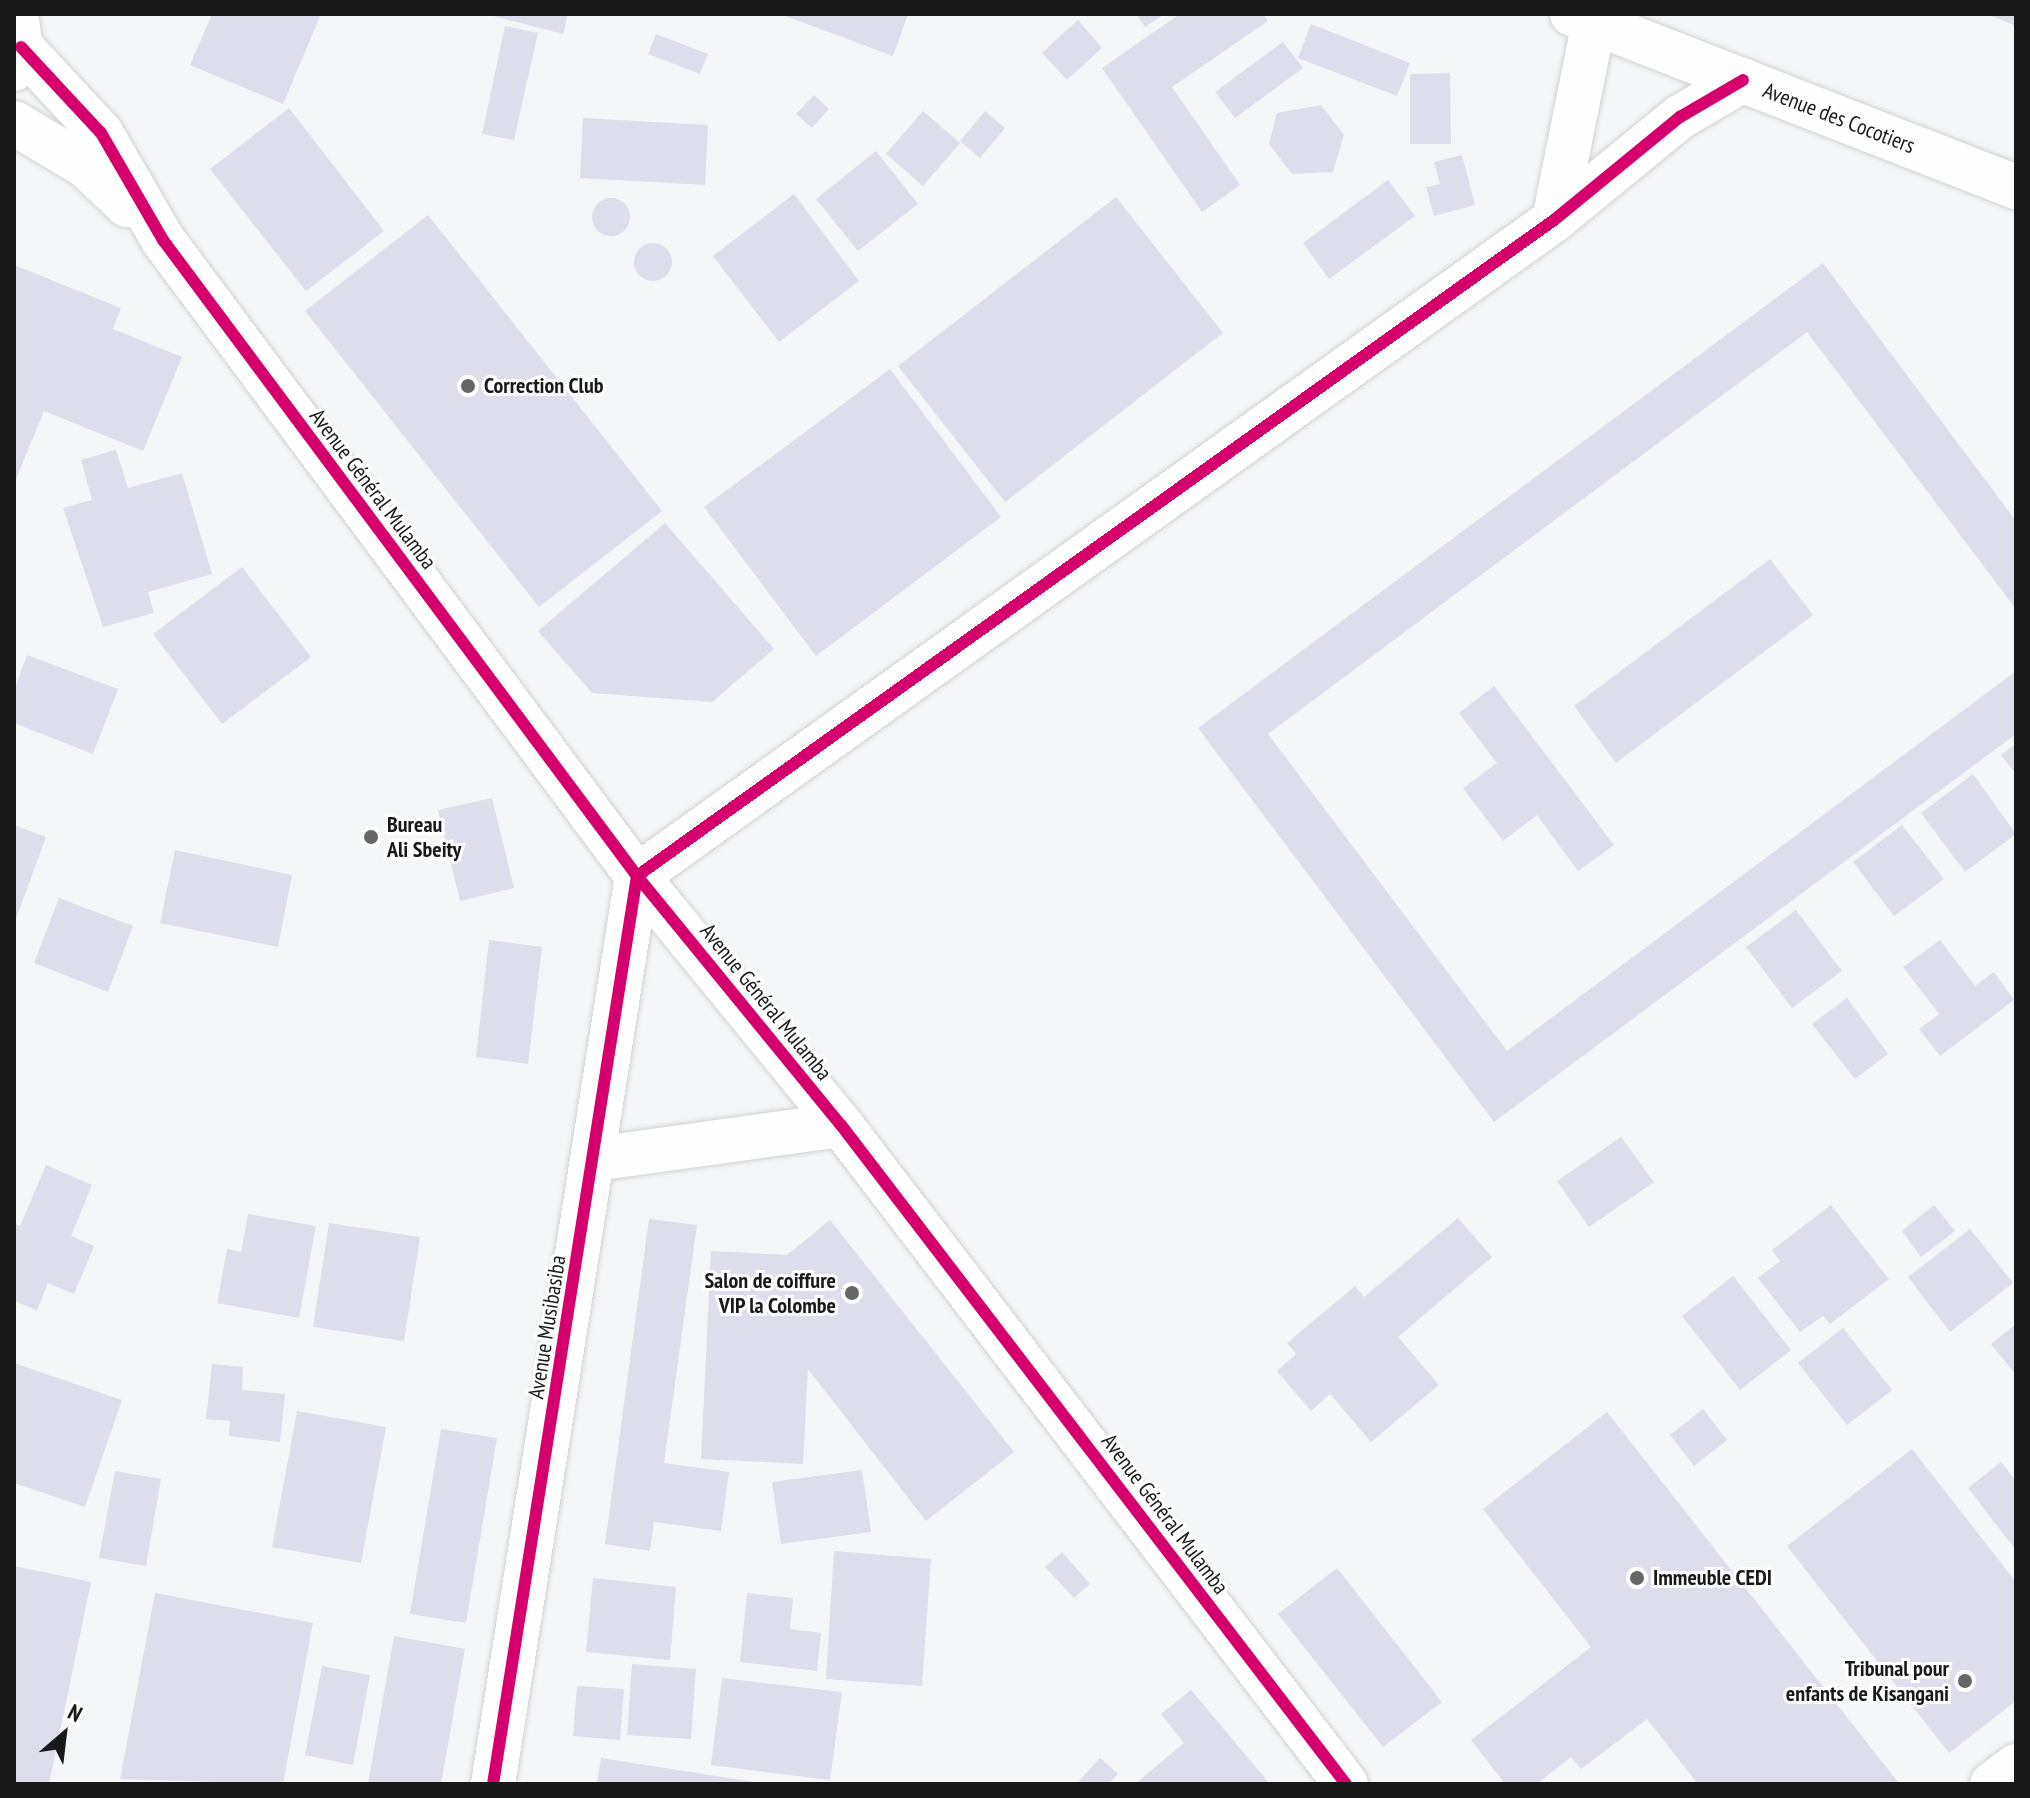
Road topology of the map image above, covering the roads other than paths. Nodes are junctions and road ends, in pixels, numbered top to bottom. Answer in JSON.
{"nodes":[{"id":1,"x":1583,"y":18,"type":"edge"},
{"id":2,"x":19,"y":33,"type":"edge"},
{"id":3,"x":1743,"y":80,"type":"junction"},
{"id":4,"x":14,"y":123,"type":"edge"},
{"id":5,"x":2016,"y":187,"type":"edge"},
{"id":6,"x":1554,"y":220,"type":"junction"},
{"id":7,"x":163,"y":240,"type":"junction"},
{"id":8,"x":637,"y":876,"type":"junction"},
{"id":9,"x":841,"y":1125,"type":"junction"},
{"id":10,"x":595,"y":1159,"type":"junction"},
{"id":11,"x":2016,"y":1766,"type":"edge"},
{"id":12,"x":493,"y":1784,"type":"edge"},
{"id":13,"x":1346,"y":1784,"type":"edge"},
{"id":14,"x":1992,"y":1784,"type":"edge"}],
"edges":[{"from":1,"to":3,"type":"street","name":"Avenue des Cocotiers"},
{"from":1,"to":6,"type":"street"},
{"from":2,"to":7,"type":"street"},
{"from":3,"to":5,"type":"street","name":"Avenue des Cocotiers"},
{"from":3,"to":6,"type":"street"},
{"from":4,"to":7,"type":"street"},
{"from":6,"to":8,"type":"street"},
{"from":7,"to":8,"type":"street","name":"Avenue Général Mulamba"},
{"from":8,"to":9,"type":"street","name":"Avenue Général Mulamba"},
{"from":8,"to":10,"type":"street","name":"Avenue Musibasiba"},
{"from":9,"to":10,"type":"street"},
{"from":9,"to":13,"type":"street","name":"Avenue Général Mulamba"},
{"from":10,"to":12,"type":"street","name":"Avenue Musibasiba"},
{"from":11,"to":14,"type":"street"}]}
